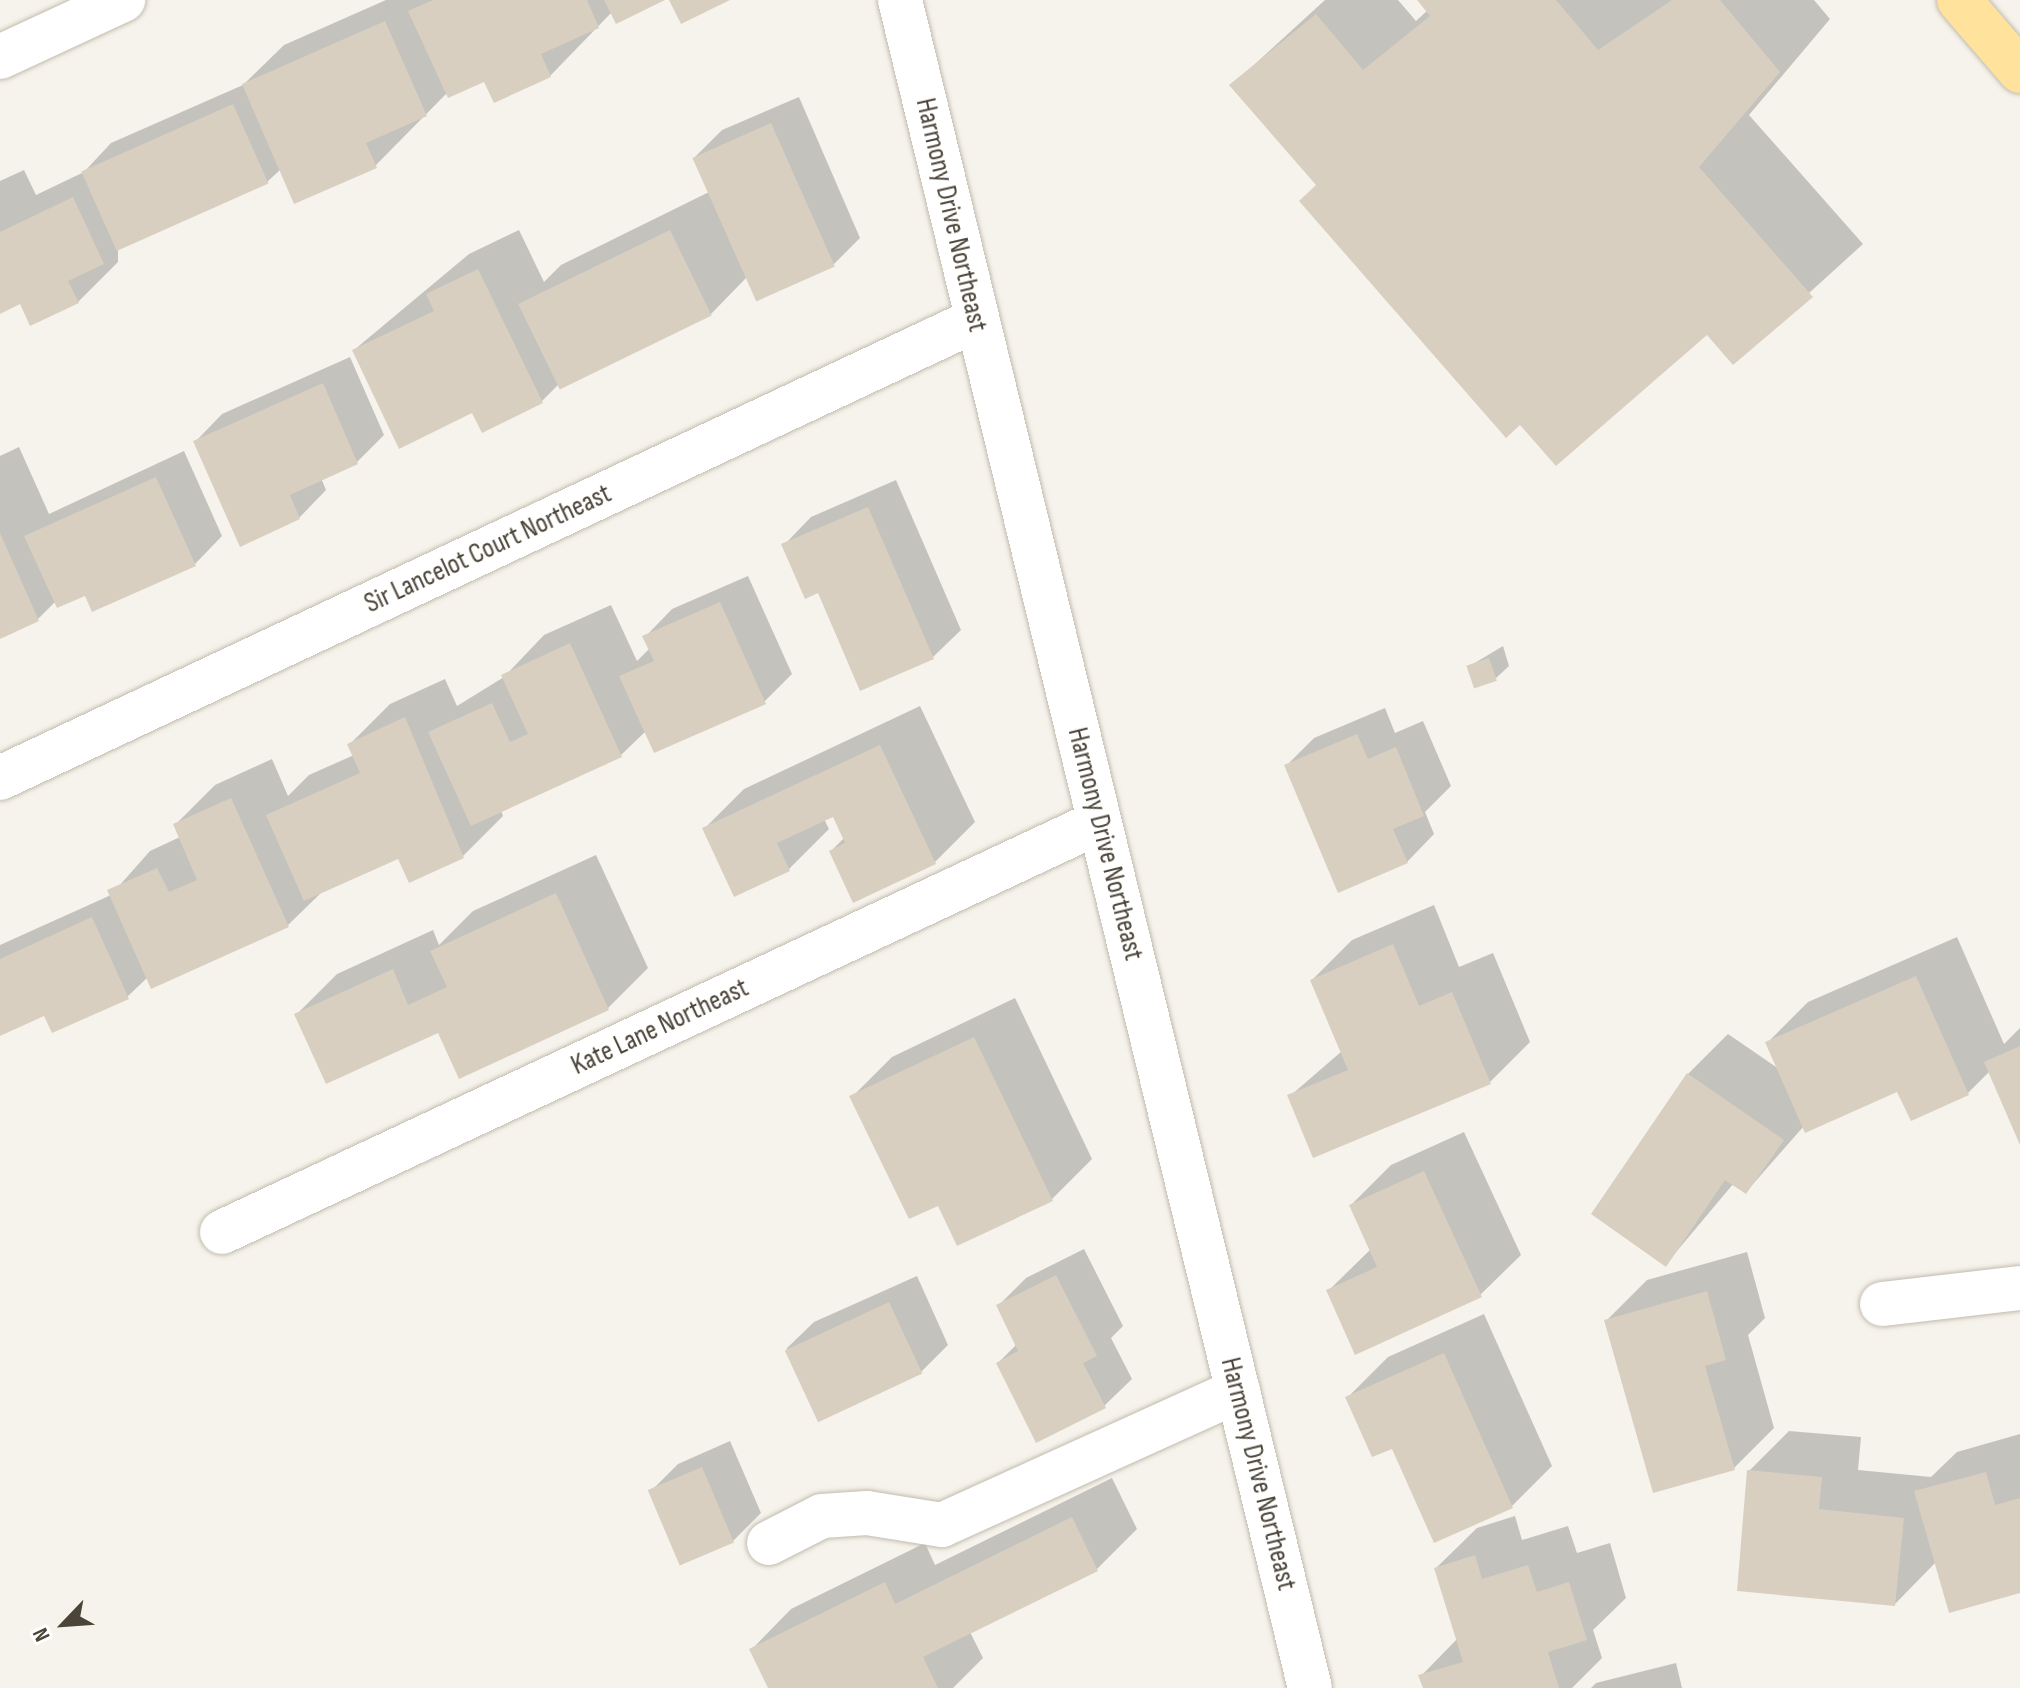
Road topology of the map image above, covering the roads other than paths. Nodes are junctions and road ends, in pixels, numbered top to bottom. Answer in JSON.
{"nodes":[{"id":1,"x":123,"y":0,"type":"edge"},
{"id":2,"x":900,"y":0,"type":"edge"},
{"id":3,"x":1959,"y":0,"type":"edge"},
{"id":4,"x":0,"y":57,"type":"edge"},
{"id":5,"x":2020,"y":71,"type":"edge"},
{"id":6,"x":976,"y":320,"type":"junction"},
{"id":7,"x":0,"y":778,"type":"edge"},
{"id":8,"x":1099,"y":822,"type":"junction"},
{"id":9,"x":222,"y":1232,"type":"dead end"},
{"id":10,"x":2020,"y":1288,"type":"edge"},
{"id":11,"x":1882,"y":1304,"type":"dead end"},
{"id":12,"x":1238,"y":1391,"type":"junction"},
{"id":13,"x":769,"y":1543,"type":"dead end"},
{"id":14,"x":1310,"y":1688,"type":"edge"}],
"edges":[{"from":1,"to":4,"type":"street"},
{"from":2,"to":6,"type":"street","name":"Harmony Drive Northeast"},
{"from":3,"to":5,"type":"main road"},
{"from":6,"to":7,"type":"street","name":"Sir Lancelot Court Northeast"},
{"from":6,"to":8,"type":"street","name":"Harmony Drive Northeast"},
{"from":8,"to":9,"type":"street","name":"Kate Lane Northeast"},
{"from":8,"to":12,"type":"street","name":"Harmony Drive Northeast"},
{"from":10,"to":11,"type":"street"},
{"from":12,"to":13,"type":"street"},
{"from":12,"to":14,"type":"street","name":"Harmony Drive Northeast"}]}
